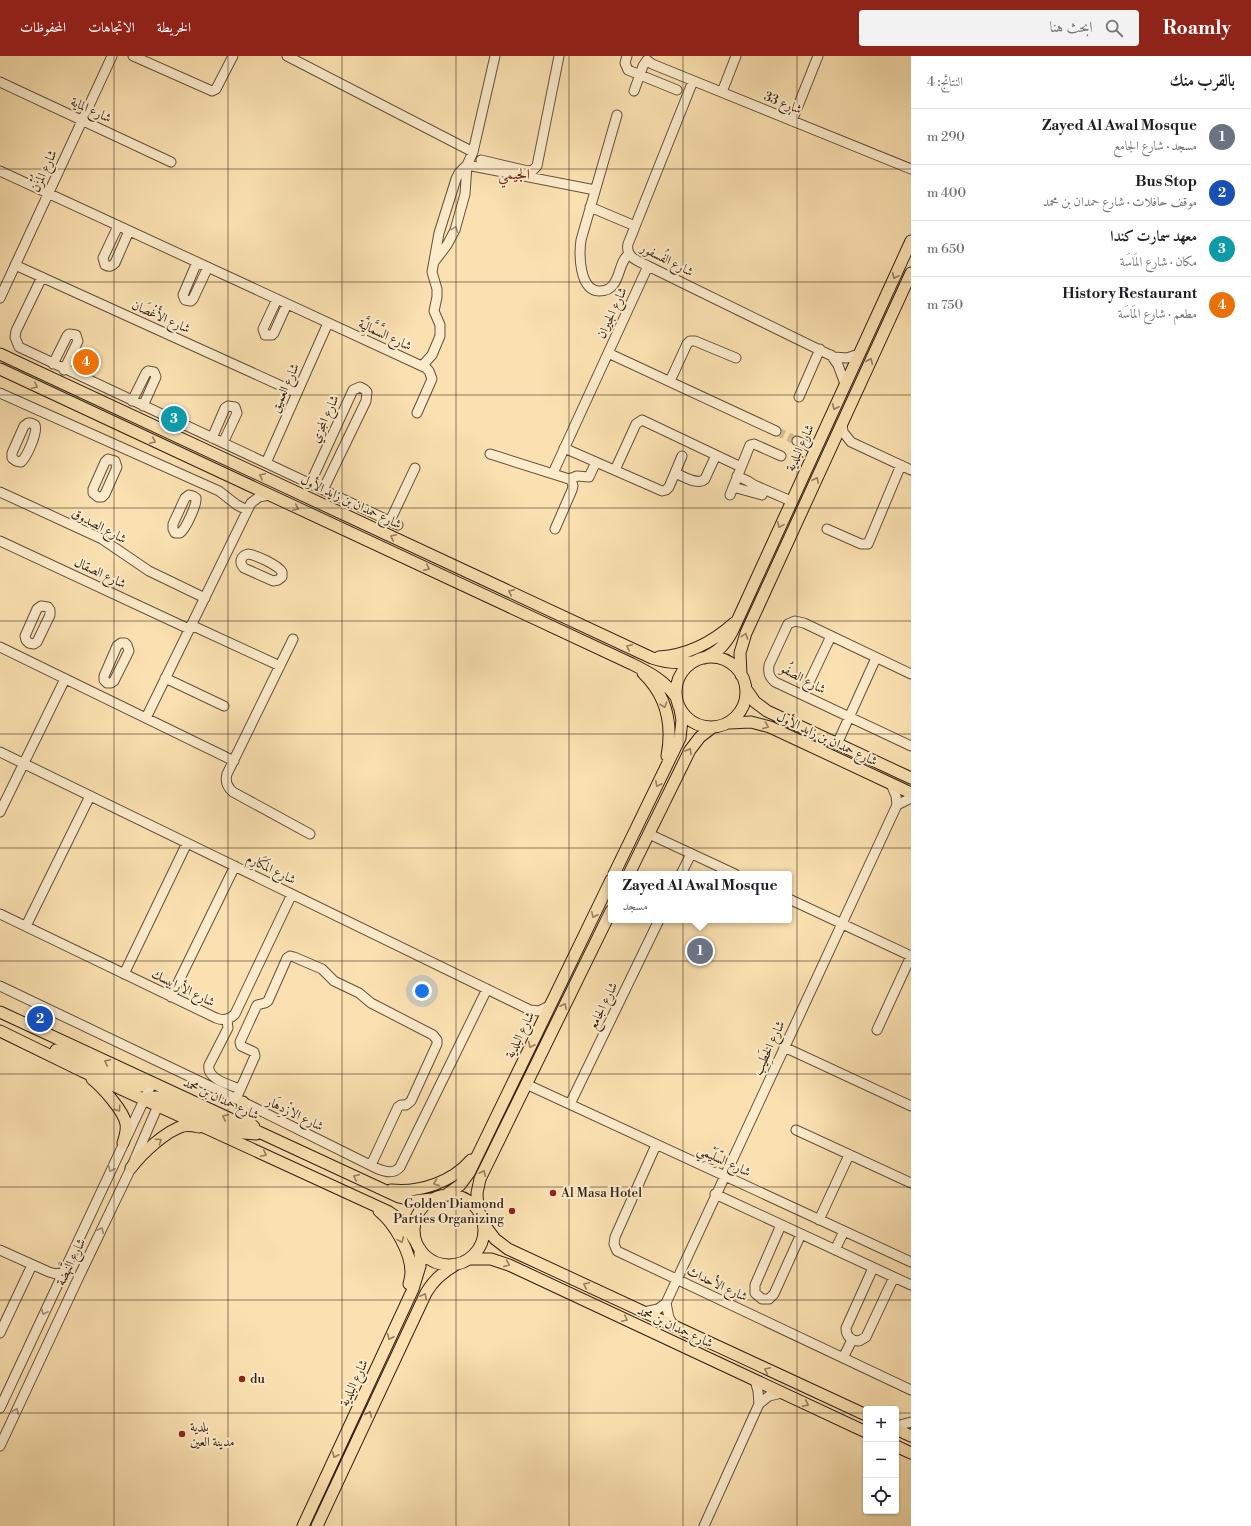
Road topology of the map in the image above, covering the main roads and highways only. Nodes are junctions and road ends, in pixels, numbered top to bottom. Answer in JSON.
{"nodes":[{"id":1,"x":911,"y":241,"type":"edge"},
{"id":2,"x":911,"y":273,"type":"edge"},
{"id":3,"x":0,"y":354,"type":"edge"},
{"id":4,"x":0,"y":369,"type":"edge"},
{"id":5,"x":736,"y":622,"type":"junction"},
{"id":6,"x":652,"y":658,"type":"junction"},
{"id":7,"x":704,"y":658,"type":"junction"},
{"id":8,"x":692,"y":662,"type":"junction"},
{"id":9,"x":632,"y":664,"type":"junction"},
{"id":10,"x":741,"y":675,"type":"junction"},
{"id":11,"x":746,"y":689,"type":"junction"},
{"id":12,"x":676,"y":697,"type":"junction"},
{"id":13,"x":680,"y":709,"type":"junction"},
{"id":14,"x":728,"y":723,"type":"junction"},
{"id":15,"x":713,"y":727,"type":"junction"},
{"id":16,"x":665,"y":770,"type":"junction"},
{"id":17,"x":911,"y":778,"type":"edge"},
{"id":18,"x":911,"y":793,"type":"edge"},
{"id":19,"x":615,"y":871,"type":"edge"},
{"id":20,"x":630,"y":871,"type":"edge"},
{"id":21,"x":608,"y":886,"type":"edge"},
{"id":22,"x":608,"y":917,"type":"edge"},
{"id":23,"x":0,"y":1012,"type":"edge"},
{"id":24,"x":0,"y":1031,"type":"edge"},
{"id":25,"x":37,"y":1048,"type":"junction"},
{"id":26,"x":82,"y":1070,"type":"junction"},
{"id":27,"x":147,"y":1080,"type":"junction"},
{"id":28,"x":162,"y":1097,"type":"junction"},
{"id":29,"x":239,"y":1101,"type":"road end"},
{"id":30,"x":260,"y":1133,"type":"junction"},
{"id":31,"x":220,"y":1134,"type":"junction"},
{"id":32,"x":123,"y":1143,"type":"road end"},
{"id":33,"x":479,"y":1153,"type":"junction"},
{"id":34,"x":131,"y":1168,"type":"road end"},
{"id":35,"x":381,"y":1189,"type":"junction"},
{"id":36,"x":446,"y":1195,"type":"junction"},
{"id":37,"x":432,"y":1199,"type":"junction"},
{"id":38,"x":366,"y":1202,"type":"junction"},
{"id":39,"x":478,"y":1211,"type":"junction"},
{"id":40,"x":483,"y":1223,"type":"junction"},
{"id":41,"x":418,"y":1246,"type":"junction"},
{"id":42,"x":469,"y":1259,"type":"junction"},
{"id":43,"x":458,"y":1264,"type":"junction"},
{"id":44,"x":400,"y":1314,"type":"junction"},
{"id":45,"x":863,"y":1415,"type":"edge"},
{"id":46,"x":899,"y":1430,"type":"edge"},
{"id":47,"x":863,"y":1431,"type":"edge"},
{"id":48,"x":911,"y":1436,"type":"edge"},
{"id":49,"x":899,"y":1447,"type":"edge"},
{"id":50,"x":911,"y":1453,"type":"edge"},
{"id":51,"x":303,"y":1526,"type":"edge"},
{"id":52,"x":317,"y":1526,"type":"edge"}],
"edges":[{"from":1,"to":5,"type":"main road","name":"شارع البلدية","one_way":true},
{"from":10,"to":2,"type":"main road","one_way":true},
{"from":6,"to":3,"type":"main road","name":"شارع حمدان بن زايد الأول","one_way":true},
{"from":4,"to":9,"type":"main road","one_way":true},
{"from":5,"to":6,"type":"main road"},
{"from":5,"to":7,"type":"main road","name":"شارع البلدية"},
{"from":6,"to":8,"type":"main road","name":"شارع حمدان بن زايد الأول"},
{"from":7,"to":8,"type":"main road"},
{"from":7,"to":10,"type":"main road"},
{"from":8,"to":12,"type":"main road"},
{"from":9,"to":12,"type":"main road"},
{"from":9,"to":16,"type":"main road","one_way":true},
{"from":10,"to":11,"type":"main road"},
{"from":11,"to":14,"type":"main road"},
{"from":11,"to":17,"type":"main road","name":"شارع حمدان بن زايد الأول"},
{"from":12,"to":13,"type":"main road"},
{"from":13,"to":15,"type":"main road"},
{"from":13,"to":16,"type":"main road"},
{"from":14,"to":15,"type":"main road"},
{"from":14,"to":18,"type":"main road","name":"شارع حمدان بن زايد الأول","one_way":true},
{"from":20,"to":15,"type":"main road","one_way":true},
{"from":16,"to":19,"type":"main road","one_way":true},
{"from":21,"to":33,"type":"main road","name":"شارع البلدية","one_way":true},
{"from":39,"to":22,"type":"main road","name":"شارع البلدية","one_way":true},
{"from":27,"to":23,"type":"main road","name":"شارع حمدان بن محمد","one_way":true},
{"from":24,"to":25,"type":"main road","name":"شارع حمدان بن محمد"},
{"from":25,"to":26,"type":"main road","name":"شارع حمدان بن محمد"},
{"from":25,"to":27,"type":"main road"},
{"from":26,"to":28,"type":"main road","name":"شارع حمدان بن محمد"},
{"from":26,"to":32,"type":"main road","one_way":true},
{"from":27,"to":28,"type":"main road","name":"شارع حمدان بن محمد"},
{"from":30,"to":28,"type":"main road","name":"شارع حمدان بن محمد","one_way":true},
{"from":28,"to":31,"type":"main road","name":"شارع حمدان بن محمد"},
{"from":29,"to":30,"type":"main road"},
{"from":35,"to":30,"type":"main road","name":"شارع حمدان بن محمد","one_way":true},
{"from":34,"to":31,"type":"main road","one_way":true},
{"from":31,"to":38,"type":"main road","name":"شارع حمدان بن محمد","one_way":true},
{"from":33,"to":35,"type":"main road","one_way":true},
{"from":33,"to":36,"type":"main road","name":"شارع البلدية"},
{"from":35,"to":37,"type":"main road","name":"شارع حمدان بن محمد"},
{"from":36,"to":37,"type":"main road"},
{"from":36,"to":39,"type":"main road"},
{"from":37,"to":41,"type":"main road"},
{"from":38,"to":41,"type":"main road","name":"شارع حمدان بن محمد"},
{"from":38,"to":44,"type":"main road","one_way":true},
{"from":39,"to":40,"type":"main road"},
{"from":40,"to":42,"type":"main road"},
{"from":45,"to":40,"type":"main road","name":"شارع حمدان بن محمد","one_way":true},
{"from":41,"to":43,"type":"main road"},
{"from":41,"to":44,"type":"main road","name":"شارع البلدية"},
{"from":42,"to":43,"type":"main road"},
{"from":42,"to":47,"type":"main road","name":"شارع حمدان بن محمد","one_way":true},
{"from":52,"to":43,"type":"main road","name":"شارع البلدية","one_way":true},
{"from":44,"to":51,"type":"main road","name":"شارع البلدية","one_way":true},
{"from":46,"to":48,"type":"main road"},
{"from":49,"to":50,"type":"main road"}]}
